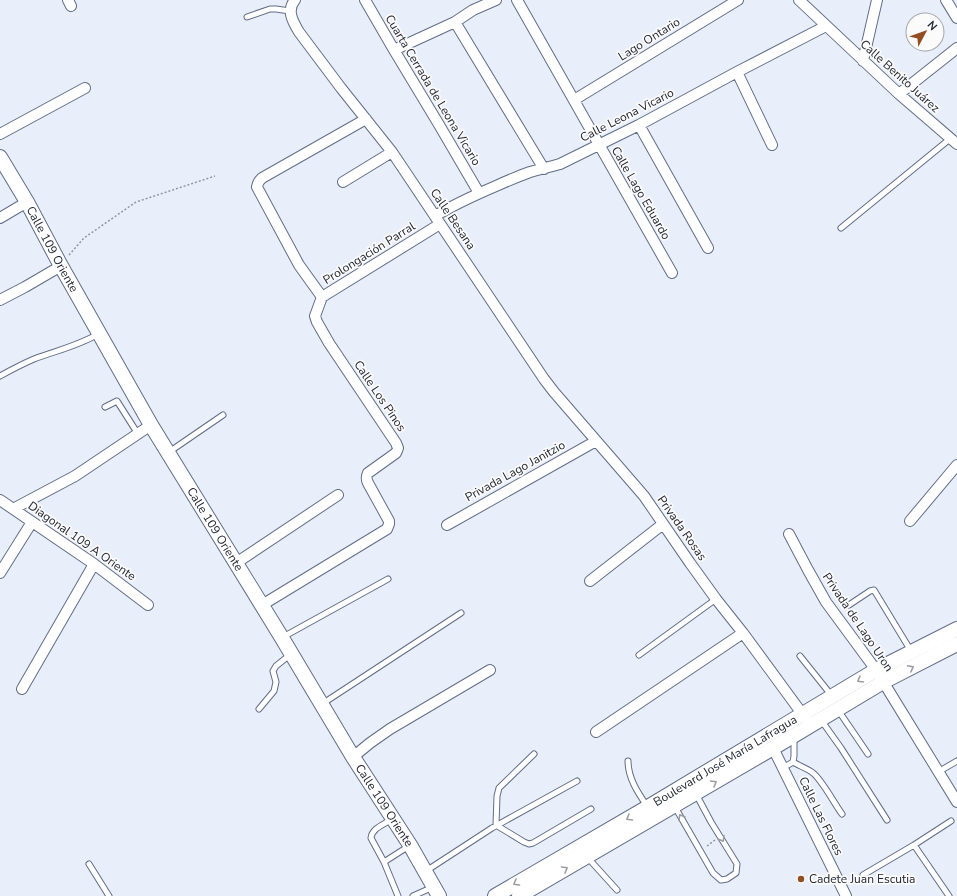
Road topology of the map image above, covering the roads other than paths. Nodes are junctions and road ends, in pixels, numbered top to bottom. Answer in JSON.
{"nodes":[{"id":1,"x":295,"y":0,"type":"edge"},
{"id":2,"x":365,"y":0,"type":"edge"},
{"id":3,"x":496,"y":0,"type":"edge"},
{"id":4,"x":517,"y":0,"type":"edge"},
{"id":5,"x":738,"y":0,"type":"edge"},
{"id":6,"x":799,"y":0,"type":"edge"},
{"id":7,"x":877,"y":0,"type":"edge"},
{"id":8,"x":946,"y":0,"type":"edge"},
{"id":9,"x":290,"y":11,"type":"junction"},
{"id":10,"x":247,"y":17,"type":"dead end"},
{"id":11,"x":957,"y":18,"type":"edge"},
{"id":12,"x":455,"y":22,"type":"junction"},
{"id":13,"x":826,"y":26,"type":"junction"},
{"id":14,"x":957,"y":48,"type":"edge"},
{"id":15,"x":394,"y":50,"type":"junction"},
{"id":16,"x":864,"y":61,"type":"junction"},
{"id":17,"x":737,"y":72,"type":"junction"},
{"id":18,"x":85,"y":88,"type":"dead end"},
{"id":19,"x":899,"y":94,"type":"junction"},
{"id":20,"x":574,"y":100,"type":"junction"},
{"id":21,"x":366,"y":119,"type":"junction"},
{"id":22,"x":639,"y":125,"type":"junction"},
{"id":23,"x":0,"y":134,"type":"edge"},
{"id":24,"x":954,"y":141,"type":"edge"},
{"id":25,"x":598,"y":145,"type":"junction"},
{"id":26,"x":772,"y":145,"type":"dead end"},
{"id":27,"x":392,"y":152,"type":"junction"},
{"id":28,"x":0,"y":157,"type":"edge"},
{"id":29,"x":544,"y":169,"type":"junction"},
{"id":30,"x":343,"y":182,"type":"dead end"},
{"id":31,"x":479,"y":193,"type":"junction"},
{"id":32,"x":27,"y":202,"type":"junction"},
{"id":33,"x":0,"y":218,"type":"edge"},
{"id":34,"x":438,"y":220,"type":"junction"},
{"id":35,"x":841,"y":228,"type":"dead end"},
{"id":36,"x":708,"y":248,"type":"dead end"},
{"id":37,"x":61,"y":266,"type":"junction"},
{"id":38,"x":672,"y":273,"type":"dead end"},
{"id":39,"x":322,"y":297,"type":"junction"},
{"id":40,"x":0,"y":300,"type":"edge"},
{"id":41,"x":317,"y":310,"type":"joint"},
{"id":42,"x":99,"y":334,"type":"junction"},
{"id":43,"x":0,"y":376,"type":"edge"},
{"id":44,"x":105,"y":407,"type":"dead end"},
{"id":45,"x":223,"y":415,"type":"dead end"},
{"id":46,"x":151,"y":425,"type":"junction"},
{"id":47,"x":138,"y":434,"type":"junction"},
{"id":48,"x":596,"y":440,"type":"junction"},
{"id":49,"x":168,"y":453,"type":"junction"},
{"id":50,"x":956,"y":470,"type":"edge"},
{"id":51,"x":338,"y":495,"type":"dead end"},
{"id":52,"x":0,"y":500,"type":"edge"},
{"id":53,"x":13,"y":509,"type":"junction"},
{"id":54,"x":910,"y":521,"type":"dead end"},
{"id":55,"x":32,"y":522,"type":"junction"},
{"id":56,"x":664,"y":524,"type":"junction"},
{"id":57,"x":447,"y":525,"type":"dead end"},
{"id":58,"x":789,"y":534,"type":"dead end"},
{"id":59,"x":236,"y":563,"type":"junction"},
{"id":60,"x":94,"y":564,"type":"junction"},
{"id":61,"x":0,"y":573,"type":"edge"},
{"id":62,"x":388,"y":579,"type":"dead end"},
{"id":63,"x":590,"y":581,"type":"dead end"},
{"id":64,"x":716,"y":599,"type":"junction"},
{"id":65,"x":148,"y":605,"type":"dead end"},
{"id":66,"x":262,"y":605,"type":"junction"},
{"id":67,"x":849,"y":605,"type":"dead end"},
{"id":68,"x":461,"y":613,"type":"dead end"},
{"id":69,"x":957,"y":629,"type":"edge"},
{"id":70,"x":743,"y":633,"type":"junction"},
{"id":71,"x":282,"y":638,"type":"junction"},
{"id":72,"x":957,"y":644,"type":"edge"},
{"id":73,"x":912,"y":652,"type":"junction"},
{"id":74,"x":292,"y":654,"type":"junction"},
{"id":75,"x":639,"y":655,"type":"dead end"},
{"id":76,"x":800,"y":656,"type":"dead end"},
{"id":77,"x":490,"y":670,"type":"dead end"},
{"id":78,"x":879,"y":676,"type":"junction"},
{"id":79,"x":22,"y":689,"type":"dead end"},
{"id":80,"x":835,"y":703,"type":"junction"},
{"id":81,"x":322,"y":704,"type":"junction"},
{"id":82,"x":259,"y":709,"type":"dead end"},
{"id":83,"x":811,"y":720,"type":"junction"},
{"id":84,"x":596,"y":732,"type":"dead end"},
{"id":85,"x":794,"y":736,"type":"junction"},
{"id":86,"x":773,"y":748,"type":"junction"},
{"id":87,"x":534,"y":754,"type":"dead end"},
{"id":88,"x":868,"y":754,"type":"dead end"},
{"id":89,"x":353,"y":757,"type":"junction"},
{"id":90,"x":628,"y":761,"type":"dead end"},
{"id":91,"x":957,"y":761,"type":"edge"},
{"id":92,"x":793,"y":762,"type":"junction"},
{"id":93,"x":782,"y":766,"type":"junction"},
{"id":94,"x":938,"y":772,"type":"junction"},
{"id":95,"x":577,"y":781,"type":"dead end"},
{"id":96,"x":696,"y":793,"type":"junction"},
{"id":97,"x":957,"y":802,"type":"edge"},
{"id":98,"x":675,"y":805,"type":"junction"},
{"id":99,"x":648,"y":807,"type":"junction"},
{"id":100,"x":591,"y":809,"type":"dead end"},
{"id":101,"x":842,"y":814,"type":"dead end"},
{"id":102,"x":393,"y":818,"type":"junction"},
{"id":103,"x":887,"y":820,"type":"dead end"},
{"id":104,"x":951,"y":821,"type":"dead end"},
{"id":105,"x":496,"y":825,"type":"junction"},
{"id":106,"x":410,"y":845,"type":"junction"},
{"id":107,"x":914,"y":845,"type":"junction"},
{"id":108,"x":586,"y":857,"type":"junction"},
{"id":109,"x":384,"y":862,"type":"junction"},
{"id":110,"x":89,"y":864,"type":"dead end"},
{"id":111,"x":425,"y":872,"type":"junction"},
{"id":112,"x":863,"y":875,"type":"dead end"},
{"id":113,"x":617,"y":890,"type":"dead end"},
{"id":114,"x":437,"y":891,"type":"edge"},
{"id":115,"x":109,"y":896,"type":"edge"},
{"id":116,"x":398,"y":896,"type":"edge"},
{"id":117,"x":413,"y":896,"type":"edge"},
{"id":118,"x":494,"y":896,"type":"edge"},
{"id":119,"x":519,"y":896,"type":"edge"},
{"id":120,"x":846,"y":896,"type":"edge"},
{"id":121,"x":949,"y":896,"type":"edge"}],
"edges":[{"from":1,"to":9,"type":"street"},
{"from":2,"to":15,"type":"street","name":"Cuarta Cerrada de Leona Vicario"},
{"from":3,"to":12,"type":"street"},
{"from":4,"to":20,"type":"street","name":"Calle Lago Eduardo"},
{"from":5,"to":20,"type":"street","name":"Lago Ontario"},
{"from":6,"to":13,"type":"street","name":"Calle Benito Juárez"},
{"from":7,"to":16,"type":"street"},
{"from":8,"to":11,"type":"street"},
{"from":9,"to":10,"type":"lane"},
{"from":9,"to":21,"type":"street","name":"Calle Besana"},
{"from":12,"to":15,"type":"street"},
{"from":12,"to":29,"type":"street"},
{"from":13,"to":16,"type":"street","name":"Calle Benito Juárez"},
{"from":13,"to":17,"type":"street","name":"Calle Leona Vicario"},
{"from":14,"to":19,"type":"street"},
{"from":15,"to":31,"type":"street","name":"Cuarta Cerrada de Leona Vicario"},
{"from":16,"to":19,"type":"street","name":"Calle Benito Juárez"},
{"from":17,"to":22,"type":"street","name":"Calle Leona Vicario"},
{"from":17,"to":26,"type":"street"},
{"from":18,"to":23,"type":"street"},
{"from":19,"to":24,"type":"street","name":"Calle Benito Juárez"},
{"from":20,"to":25,"type":"street","name":"Calle Lago Eduardo"},
{"from":21,"to":27,"type":"street","name":"Calle Besana"},
{"from":21,"to":39,"type":"street"},
{"from":22,"to":25,"type":"street","name":"Calle Leona Vicario"},
{"from":22,"to":36,"type":"street"},
{"from":24,"to":35,"type":"lane"},
{"from":25,"to":29,"type":"street","name":"Calle Leona Vicario"},
{"from":25,"to":38,"type":"street","name":"Calle Lago Eduardo"},
{"from":27,"to":30,"type":"street"},
{"from":27,"to":34,"type":"street","name":"Calle Besana"},
{"from":28,"to":32,"type":"main road","name":"Calle 109 Oriente"},
{"from":29,"to":31,"type":"street","name":"Calle Leona Vicario"},
{"from":31,"to":34,"type":"street","name":"Calle Leona Vicario"},
{"from":32,"to":33,"type":"street"},
{"from":32,"to":37,"type":"main road","name":"Calle 109 Oriente"},
{"from":34,"to":39,"type":"street","name":"Prolongación Parral"},
{"from":34,"to":48,"type":"street","name":"Calle Besana"},
{"from":37,"to":40,"type":"street"},
{"from":37,"to":42,"type":"main road","name":"Calle 109 Oriente"},
{"from":39,"to":41,"type":"street","name":"Prolongación Parral"},
{"from":41,"to":66,"type":"street","name":"Calle Los Pinos"},
{"from":42,"to":43,"type":"lane"},
{"from":42,"to":46,"type":"main road","name":"Calle 109 Oriente"},
{"from":44,"to":47,"type":"lane"},
{"from":45,"to":49,"type":"lane"},
{"from":46,"to":47,"type":"street"},
{"from":46,"to":49,"type":"main road","name":"Calle 109 Oriente"},
{"from":47,"to":53,"type":"street"},
{"from":48,"to":56,"type":"street","name":"Privada Rosas"},
{"from":48,"to":57,"type":"street","name":"Privada Lago Janitzio"},
{"from":49,"to":59,"type":"main road","name":"Calle 109 Oriente"},
{"from":50,"to":54,"type":"street"},
{"from":51,"to":59,"type":"street"},
{"from":52,"to":53,"type":"street","name":"Diagonal 109 A Oriente"},
{"from":53,"to":55,"type":"street","name":"Diagonal 109 A Oriente"},
{"from":55,"to":60,"type":"street","name":"Diagonal 109 A Oriente"},
{"from":55,"to":61,"type":"street"},
{"from":56,"to":63,"type":"street"},
{"from":56,"to":64,"type":"street","name":"Privada Rosas"},
{"from":58,"to":78,"type":"street","name":"Privada de Lago Uron"},
{"from":59,"to":66,"type":"main road","name":"Calle 109 Oriente"},
{"from":60,"to":65,"type":"street","name":"Diagonal 109 A Oriente"},
{"from":60,"to":79,"type":"street"},
{"from":62,"to":71,"type":"lane"},
{"from":64,"to":70,"type":"street","name":"Privada Rosas"},
{"from":64,"to":75,"type":"lane"},
{"from":66,"to":71,"type":"main road","name":"Calle 109 Oriente"},
{"from":67,"to":73,"type":"lane"},
{"from":68,"to":81,"type":"lane"},
{"from":69,"to":73,"type":"main road","name":"Boulevard José María Lafragua"},
{"from":70,"to":83,"type":"street","name":"Privada Rosas"},
{"from":70,"to":84,"type":"street"},
{"from":71,"to":74,"type":"main road","name":"Calle 109 Oriente"},
{"from":78,"to":72,"type":"main road","name":"Boulevard José María Lafragua","one_way":true},
{"from":73,"to":78,"type":"main road","name":"Boulevard José María Lafragua"},
{"from":74,"to":81,"type":"main road","name":"Calle 109 Oriente"},
{"from":74,"to":82,"type":"lane"},
{"from":76,"to":80,"type":"lane"},
{"from":77,"to":89,"type":"street"},
{"from":78,"to":80,"type":"main road","name":"Boulevard José María Lafragua"},
{"from":78,"to":94,"type":"street","name":"Privada de Lago Uron"},
{"from":80,"to":83,"type":"main road","name":"Boulevard José María Lafragua"},
{"from":80,"to":88,"type":"lane"},
{"from":81,"to":89,"type":"main road","name":"Calle 109 Oriente"},
{"from":83,"to":85,"type":"main road","name":"Boulevard José María Lafragua"},
{"from":83,"to":99,"type":"main road","name":"Boulevard José María Lafragua"},
{"from":83,"to":103,"type":"lane"},
{"from":85,"to":86,"type":"main road","name":"Boulevard José María Lafragua"},
{"from":85,"to":92,"type":"lane"},
{"from":86,"to":93,"type":"street","name":"Calle Las Flores"},
{"from":96,"to":86,"type":"main road","name":"Boulevard José María Lafragua","one_way":true},
{"from":87,"to":105,"type":"lane"},
{"from":89,"to":102,"type":"main road","name":"Calle 109 Oriente"},
{"from":90,"to":99,"type":"lane"},
{"from":91,"to":94,"type":"lane"},
{"from":92,"to":93,"type":"lane"},
{"from":92,"to":101,"type":"lane"},
{"from":93,"to":120,"type":"street","name":"Calle Las Flores"},
{"from":94,"to":97,"type":"street","name":"Privada de Lago Uron"},
{"from":95,"to":105,"type":"lane"},
{"from":96,"to":98,"type":"main road","name":"Boulevard José María Lafragua"},
{"from":96,"to":98,"type":"lane","one_way":true},
{"from":98,"to":108,"type":"main road","name":"Boulevard José María Lafragua"},
{"from":99,"to":118,"type":"main road","name":"Boulevard José María Lafragua","one_way":true},
{"from":100,"to":105,"type":"lane"},
{"from":102,"to":106,"type":"main road","name":"Calle 109 Oriente"},
{"from":102,"to":109,"type":"lane"},
{"from":104,"to":107,"type":"lane"},
{"from":105,"to":111,"type":"lane"},
{"from":106,"to":109,"type":"lane"},
{"from":106,"to":111,"type":"main road","name":"Calle 109 Oriente"},
{"from":107,"to":112,"type":"lane"},
{"from":107,"to":121,"type":"lane"},
{"from":108,"to":113,"type":"lane"},
{"from":119,"to":108,"type":"main road","name":"Boulevard José María Lafragua","one_way":true},
{"from":109,"to":116,"type":"lane"},
{"from":110,"to":115,"type":"lane"},
{"from":111,"to":114,"type":"main road","name":"Calle 109 Oriente"},
{"from":114,"to":117,"type":"lane"}]}
